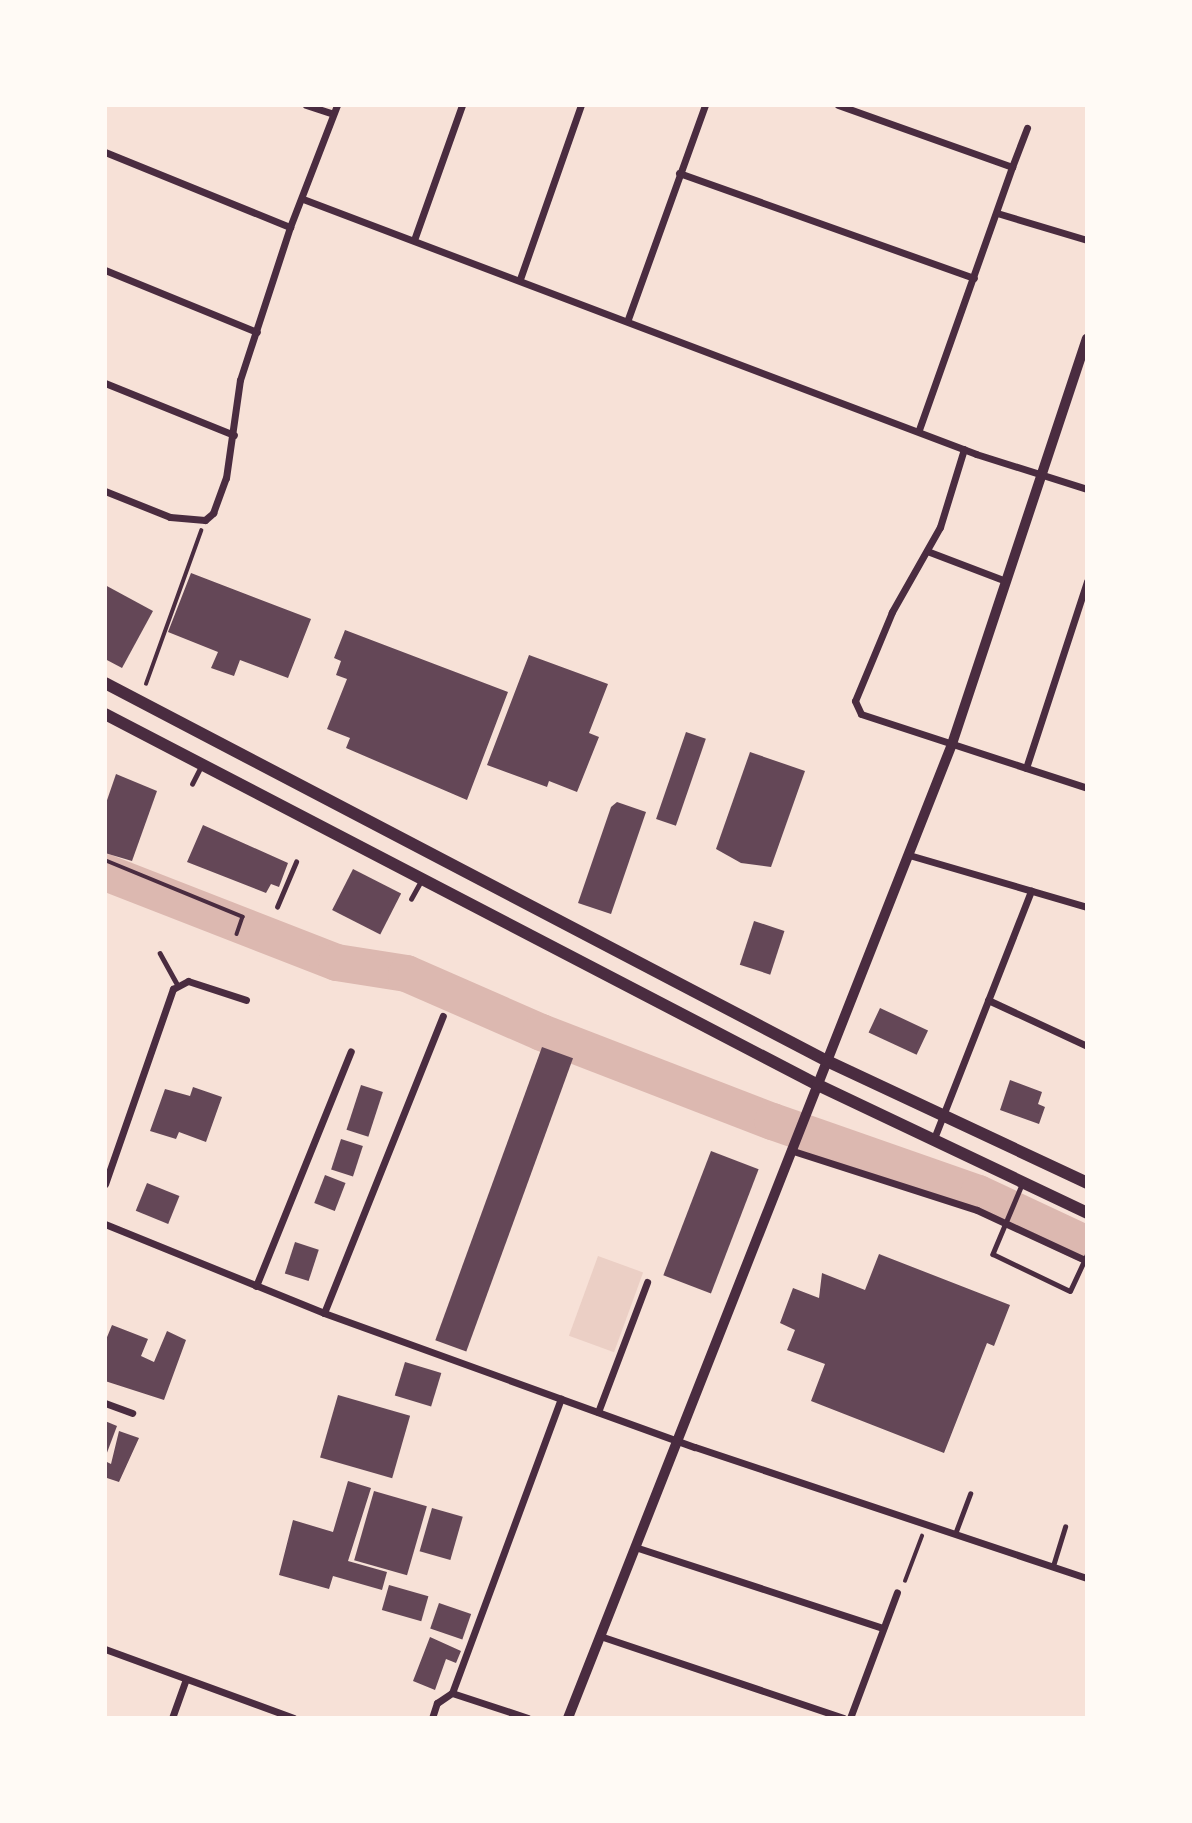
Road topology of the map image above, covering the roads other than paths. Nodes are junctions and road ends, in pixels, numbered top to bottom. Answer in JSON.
{"nodes":[{"id":1,"x":306,"y":105,"type":"edge"},
{"id":2,"x":337,"y":105,"type":"edge"},
{"id":3,"x":462,"y":105,"type":"edge"},
{"id":4,"x":582,"y":105,"type":"edge"},
{"id":5,"x":705,"y":105,"type":"edge"},
{"id":6,"x":838,"y":105,"type":"edge"},
{"id":7,"x":333,"y":114,"type":"junction"},
{"id":8,"x":1027,"y":128,"type":"dead end"},
{"id":9,"x":105,"y":152,"type":"edge"},
{"id":10,"x":1012,"y":167,"type":"junction"},
{"id":11,"x":680,"y":173,"type":"junction"},
{"id":12,"x":303,"y":199,"type":"junction"},
{"id":13,"x":997,"y":213,"type":"junction"},
{"id":14,"x":290,"y":227,"type":"junction"},
{"id":15,"x":414,"y":240,"type":"junction"},
{"id":16,"x":1087,"y":240,"type":"edge"},
{"id":17,"x":105,"y":270,"type":"edge"},
{"id":18,"x":974,"y":278,"type":"junction"},
{"id":19,"x":520,"y":279,"type":"junction"},
{"id":20,"x":628,"y":319,"type":"junction"},
{"id":21,"x":257,"y":332,"type":"junction"},
{"id":22,"x":1087,"y":339,"type":"edge"},
{"id":23,"x":105,"y":383,"type":"edge"},
{"id":24,"x":919,"y":430,"type":"junction"},
{"id":25,"x":234,"y":435,"type":"junction"},
{"id":26,"x":964,"y":449,"type":"junction"},
{"id":27,"x":1042,"y":475,"type":"junction"},
{"id":28,"x":1087,"y":489,"type":"edge"},
{"id":29,"x":105,"y":491,"type":"edge"},
{"id":30,"x":927,"y":551,"type":"junction"},
{"id":31,"x":1006,"y":581,"type":"junction"},
{"id":32,"x":1087,"y":581,"type":"edge"},
{"id":33,"x":105,"y":683,"type":"edge"},
{"id":34,"x":105,"y":714,"type":"edge"},
{"id":35,"x":952,"y":744,"type":"junction"},
{"id":36,"x":202,"y":765,"type":"junction"},
{"id":37,"x":1026,"y":768,"type":"junction"},
{"id":38,"x":192,"y":785,"type":"dead end"},
{"id":39,"x":1087,"y":788,"type":"edge"},
{"id":40,"x":909,"y":855,"type":"junction"},
{"id":41,"x":296,"y":862,"type":"dead end"},
{"id":42,"x":421,"y":881,"type":"junction"},
{"id":43,"x":1031,"y":891,"type":"junction"},
{"id":44,"x":411,"y":899,"type":"dead end"},
{"id":45,"x":277,"y":907,"type":"dead end"},
{"id":46,"x":1087,"y":907,"type":"edge"},
{"id":47,"x":160,"y":953,"type":"dead end"},
{"id":48,"x":178,"y":986,"type":"junction"},
{"id":49,"x":246,"y":1000,"type":"dead end"},
{"id":50,"x":988,"y":1000,"type":"junction"},
{"id":51,"x":443,"y":1016,"type":"dead end"},
{"id":52,"x":1087,"y":1046,"type":"edge"},
{"id":53,"x":351,"y":1051,"type":"dead end"},
{"id":54,"x":827,"y":1061,"type":"junction"},
{"id":55,"x":818,"y":1085,"type":"junction"},
{"id":56,"x":943,"y":1115,"type":"junction"},
{"id":57,"x":933,"y":1142,"type":"junction"},
{"id":58,"x":793,"y":1144,"type":"junction"},
{"id":59,"x":1023,"y":1183,"type":"junction"},
{"id":60,"x":1087,"y":1183,"type":"edge"},
{"id":61,"x":105,"y":1184,"type":"edge"},
{"id":62,"x":1087,"y":1213,"type":"edge"},
{"id":63,"x":1006,"y":1217,"type":"junction"},
{"id":64,"x":105,"y":1224,"type":"edge"},
{"id":65,"x":208,"y":1256,"type":"dead end"},
{"id":66,"x":1086,"y":1259,"type":"edge"},
{"id":67,"x":205,"y":1265,"type":"junction"},
{"id":68,"x":647,"y":1282,"type":"dead end"},
{"id":69,"x":256,"y":1286,"type":"junction"},
{"id":70,"x":324,"y":1313,"type":"junction"},
{"id":71,"x":561,"y":1399,"type":"junction"},
{"id":72,"x":105,"y":1403,"type":"edge"},
{"id":73,"x":598,"y":1412,"type":"junction"},
{"id":74,"x":132,"y":1413,"type":"dead end"},
{"id":75,"x":676,"y":1440,"type":"junction"},
{"id":76,"x":970,"y":1494,"type":"dead end"},
{"id":77,"x":1065,"y":1527,"type":"dead end"},
{"id":78,"x":956,"y":1534,"type":"junction"},
{"id":79,"x":635,"y":1546,"type":"junction"},
{"id":80,"x":1054,"y":1566,"type":"junction"},
{"id":81,"x":1087,"y":1578,"type":"edge"},
{"id":82,"x":897,"y":1591,"type":"road end"},
{"id":83,"x":883,"y":1628,"type":"junction"},
{"id":84,"x":600,"y":1636,"type":"junction"},
{"id":85,"x":105,"y":1649,"type":"edge"},
{"id":86,"x":186,"y":1679,"type":"junction"},
{"id":87,"x":452,"y":1693,"type":"junction"},
{"id":88,"x":172,"y":1718,"type":"edge"},
{"id":89,"x":294,"y":1718,"type":"edge"},
{"id":90,"x":432,"y":1718,"type":"edge"},
{"id":91,"x":528,"y":1718,"type":"edge"},
{"id":92,"x":568,"y":1718,"type":"edge"},
{"id":93,"x":844,"y":1718,"type":"edge"},
{"id":94,"x":850,"y":1718,"type":"edge"}],
"edges":[{"from":1,"to":7,"type":"street"},
{"from":2,"to":7,"type":"street"},
{"from":3,"to":15,"type":"street"},
{"from":4,"to":19,"type":"street"},
{"from":5,"to":11,"type":"street"},
{"from":6,"to":10,"type":"street"},
{"from":7,"to":12,"type":"street"},
{"from":8,"to":10,"type":"street"},
{"from":9,"to":14,"type":"street"},
{"from":10,"to":13,"type":"street"},
{"from":11,"to":18,"type":"street"},
{"from":11,"to":20,"type":"street"},
{"from":12,"to":14,"type":"street"},
{"from":12,"to":15,"type":"street"},
{"from":13,"to":16,"type":"street"},
{"from":13,"to":18,"type":"street"},
{"from":14,"to":21,"type":"street"},
{"from":15,"to":19,"type":"street"},
{"from":17,"to":21,"type":"street"},
{"from":18,"to":24,"type":"street"},
{"from":19,"to":20,"type":"street"},
{"from":20,"to":24,"type":"street"},
{"from":21,"to":25,"type":"street"},
{"from":22,"to":27,"type":"street"},
{"from":23,"to":25,"type":"street"},
{"from":24,"to":26,"type":"street"},
{"from":25,"to":29,"type":"street"},
{"from":26,"to":27,"type":"street"},
{"from":26,"to":30,"type":"street"},
{"from":27,"to":28,"type":"street"},
{"from":27,"to":31,"type":"street"},
{"from":30,"to":31,"type":"street"},
{"from":30,"to":35,"type":"street"},
{"from":31,"to":35,"type":"street"},
{"from":32,"to":37,"type":"street"},
{"from":33,"to":54,"type":"main road"},
{"from":34,"to":36,"type":"main road"},
{"from":35,"to":37,"type":"street"},
{"from":35,"to":40,"type":"street"},
{"from":36,"to":38,"type":"lane"},
{"from":36,"to":42,"type":"main road"},
{"from":37,"to":39,"type":"street"},
{"from":40,"to":43,"type":"street"},
{"from":40,"to":54,"type":"street"},
{"from":41,"to":45,"type":"lane"},
{"from":42,"to":44,"type":"lane"},
{"from":42,"to":55,"type":"main road"},
{"from":43,"to":46,"type":"street"},
{"from":43,"to":50,"type":"street"},
{"from":47,"to":48,"type":"lane"},
{"from":48,"to":49,"type":"street"},
{"from":48,"to":61,"type":"street"},
{"from":50,"to":52,"type":"street"},
{"from":50,"to":56,"type":"street"},
{"from":51,"to":70,"type":"street"},
{"from":53,"to":69,"type":"street"},
{"from":54,"to":55,"type":"street"},
{"from":54,"to":56,"type":"main road"},
{"from":55,"to":57,"type":"main road"},
{"from":55,"to":58,"type":"street"},
{"from":56,"to":57,"type":"street"},
{"from":56,"to":60,"type":"main road"},
{"from":57,"to":59,"type":"main road"},
{"from":58,"to":63,"type":"street"},
{"from":58,"to":75,"type":"street"},
{"from":59,"to":62,"type":"main road"},
{"from":59,"to":63,"type":"lane"},
{"from":63,"to":66,"type":"street"},
{"from":63,"to":66,"type":"lane"},
{"from":64,"to":67,"type":"street"},
{"from":65,"to":67,"type":"lane"},
{"from":67,"to":69,"type":"street"},
{"from":68,"to":73,"type":"street"},
{"from":69,"to":70,"type":"street"},
{"from":70,"to":71,"type":"street"},
{"from":71,"to":73,"type":"street"},
{"from":71,"to":87,"type":"street"},
{"from":72,"to":74,"type":"street"},
{"from":73,"to":75,"type":"street"},
{"from":75,"to":78,"type":"street"},
{"from":75,"to":79,"type":"street"},
{"from":76,"to":78,"type":"lane"},
{"from":77,"to":80,"type":"lane"},
{"from":78,"to":80,"type":"street"},
{"from":79,"to":83,"type":"street"},
{"from":79,"to":84,"type":"street"},
{"from":80,"to":81,"type":"street"},
{"from":82,"to":83,"type":"street"},
{"from":83,"to":94,"type":"street"},
{"from":84,"to":92,"type":"street"},
{"from":84,"to":93,"type":"street"},
{"from":85,"to":86,"type":"street"},
{"from":86,"to":88,"type":"street"},
{"from":86,"to":89,"type":"street"},
{"from":87,"to":90,"type":"street"},
{"from":87,"to":91,"type":"street"}]}
